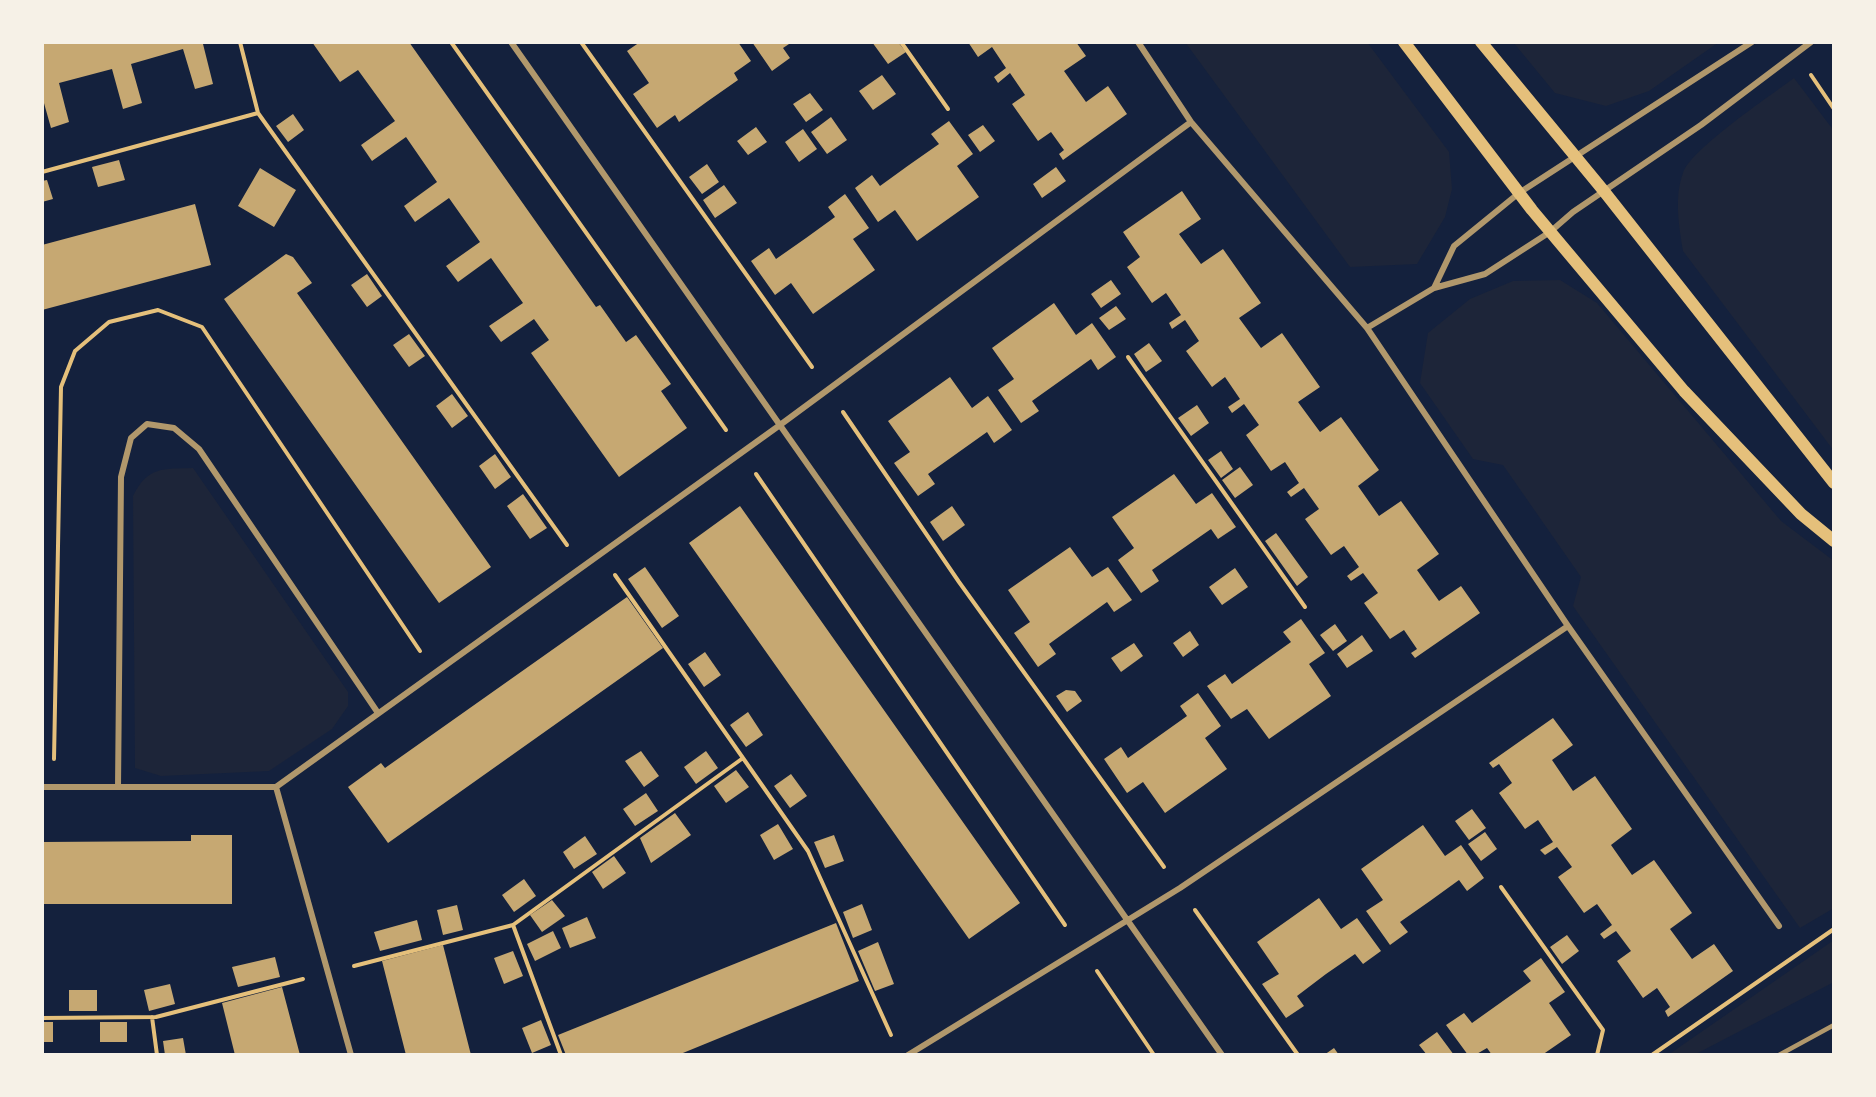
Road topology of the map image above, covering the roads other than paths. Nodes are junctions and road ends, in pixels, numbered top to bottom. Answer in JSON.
{"nodes":[{"id":1,"x":511,"y":42,"type":"edge"},
{"id":2,"x":1138,"y":42,"type":"edge"},
{"id":3,"x":1404,"y":42,"type":"edge"},
{"id":4,"x":1481,"y":42,"type":"edge"},
{"id":5,"x":1752,"y":42,"type":"edge"},
{"id":6,"x":1811,"y":42,"type":"edge"},
{"id":7,"x":1191,"y":122,"type":"junction"},
{"id":8,"x":1575,"y":156,"type":"junction"},
{"id":9,"x":1604,"y":190,"type":"junction"},
{"id":10,"x":1519,"y":193,"type":"junction"},
{"id":11,"x":1550,"y":231,"type":"junction"},
{"id":12,"x":1434,"y":288,"type":"junction"},
{"id":13,"x":1367,"y":328,"type":"junction"},
{"id":14,"x":780,"y":425,"type":"junction"},
{"id":15,"x":1834,"y":483,"type":"edge"},
{"id":16,"x":1834,"y":541,"type":"edge"},
{"id":17,"x":1568,"y":626,"type":"junction"},
{"id":18,"x":378,"y":713,"type":"junction"},
{"id":19,"x":42,"y":787,"type":"edge"},
{"id":20,"x":118,"y":787,"type":"junction"},
{"id":21,"x":276,"y":787,"type":"junction"},
{"id":22,"x":1127,"y":919,"type":"junction"},
{"id":23,"x":1779,"y":926,"type":"dead end"},
{"id":24,"x":1834,"y":1024,"type":"edge"},
{"id":25,"x":351,"y":1055,"type":"edge"},
{"id":26,"x":908,"y":1055,"type":"edge"},
{"id":27,"x":1222,"y":1055,"type":"edge"},
{"id":28,"x":1779,"y":1055,"type":"edge"}],
"edges":[{"from":1,"to":14,"type":"street"},
{"from":2,"to":7,"type":"street"},
{"from":3,"to":10,"type":"main road"},
{"from":4,"to":8,"type":"main road"},
{"from":5,"to":8,"type":"street"},
{"from":6,"to":9,"type":"street"},
{"from":7,"to":13,"type":"street"},
{"from":7,"to":14,"type":"street"},
{"from":8,"to":9,"type":"main road"},
{"from":8,"to":10,"type":"street"},
{"from":9,"to":11,"type":"street"},
{"from":9,"to":15,"type":"main road"},
{"from":10,"to":11,"type":"main road"},
{"from":10,"to":12,"type":"street"},
{"from":11,"to":12,"type":"street"},
{"from":11,"to":16,"type":"main road"},
{"from":12,"to":13,"type":"street"},
{"from":13,"to":17,"type":"street"},
{"from":14,"to":18,"type":"street"},
{"from":14,"to":22,"type":"street"},
{"from":17,"to":22,"type":"street"},
{"from":17,"to":23,"type":"street"},
{"from":18,"to":20,"type":"street"},
{"from":18,"to":21,"type":"street"},
{"from":19,"to":20,"type":"street"},
{"from":20,"to":21,"type":"street"},
{"from":21,"to":25,"type":"street"},
{"from":22,"to":26,"type":"street"},
{"from":22,"to":27,"type":"street"},
{"from":24,"to":28,"type":"lane"}]}
